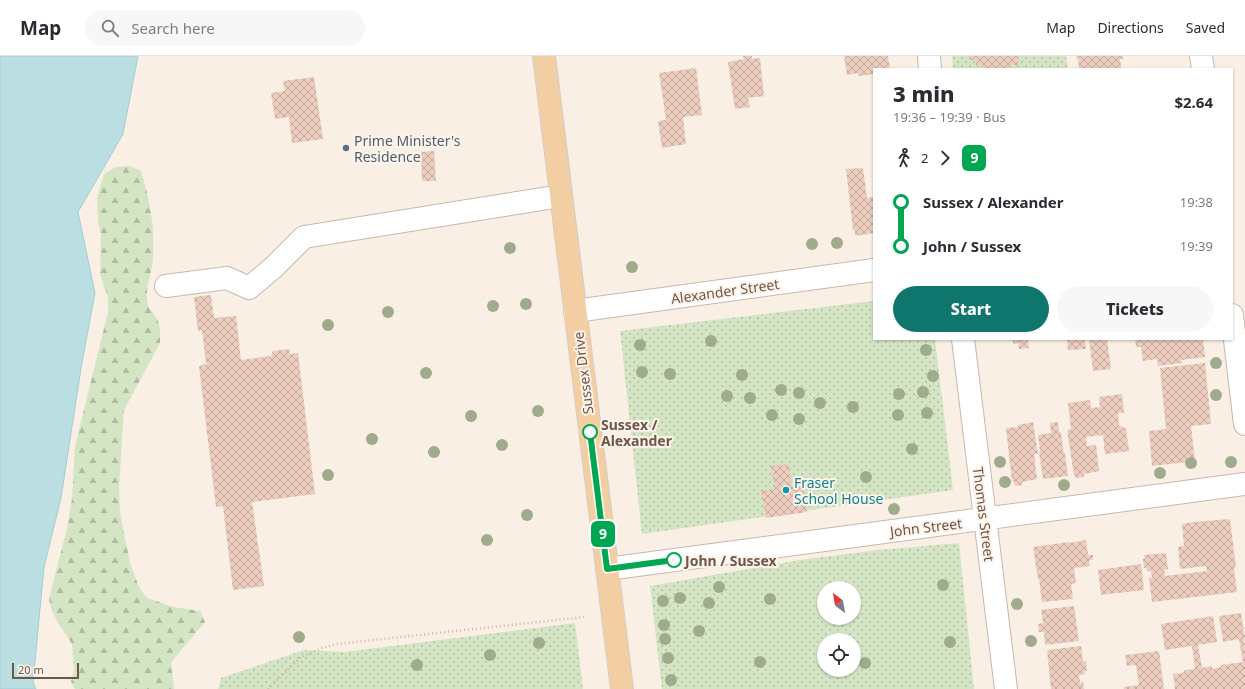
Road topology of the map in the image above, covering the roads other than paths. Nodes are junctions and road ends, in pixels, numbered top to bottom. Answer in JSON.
{"nodes":[{"id":1,"x":544,"y":56,"type":"edge"},
{"id":2,"x":929,"y":56,"type":"edge"},
{"id":3,"x":1201,"y":56,"type":"edge"},
{"id":4,"x":930,"y":68,"type":"edge"},
{"id":5,"x":1203,"y":68,"type":"edge"},
{"id":6,"x":561,"y":196,"type":"junction"},
{"id":7,"x":873,"y":270,"type":"edge"},
{"id":8,"x":166,"y":286,"type":"dead end"},
{"id":9,"x":575,"y":311,"type":"junction"},
{"id":10,"x":1233,"y":319,"type":"edge"},
{"id":11,"x":963,"y":340,"type":"edge"},
{"id":12,"x":1241,"y":350,"type":"edge"},
{"id":13,"x":1245,"y":424,"type":"edge"},
{"id":14,"x":1245,"y":484,"type":"edge"},
{"id":15,"x":985,"y":519,"type":"junction"},
{"id":16,"x":607,"y":569,"type":"junction"},
{"id":17,"x":622,"y":689,"type":"edge"},
{"id":18,"x":1006,"y":689,"type":"edge"}],
"edges":[{"from":1,"to":6,"type":"main road","name":"Sussex Drive"},
{"from":2,"to":4,"type":"street"},
{"from":3,"to":5,"type":"street"},
{"from":6,"to":8,"type":"street"},
{"from":6,"to":9,"type":"main road","name":"Sussex Drive"},
{"from":7,"to":9,"type":"street","name":"Alexander Street"},
{"from":9,"to":16,"type":"main road","name":"Sussex Drive"},
{"from":10,"to":12,"type":"street"},
{"from":11,"to":15,"type":"street","name":"Thomas Street"},
{"from":12,"to":13,"type":"street"},
{"from":14,"to":15,"type":"street","name":"John Street"},
{"from":15,"to":16,"type":"street","name":"John Street"},
{"from":15,"to":18,"type":"street","name":"Thomas Street"},
{"from":16,"to":17,"type":"main road","name":"Sussex Drive"}]}
